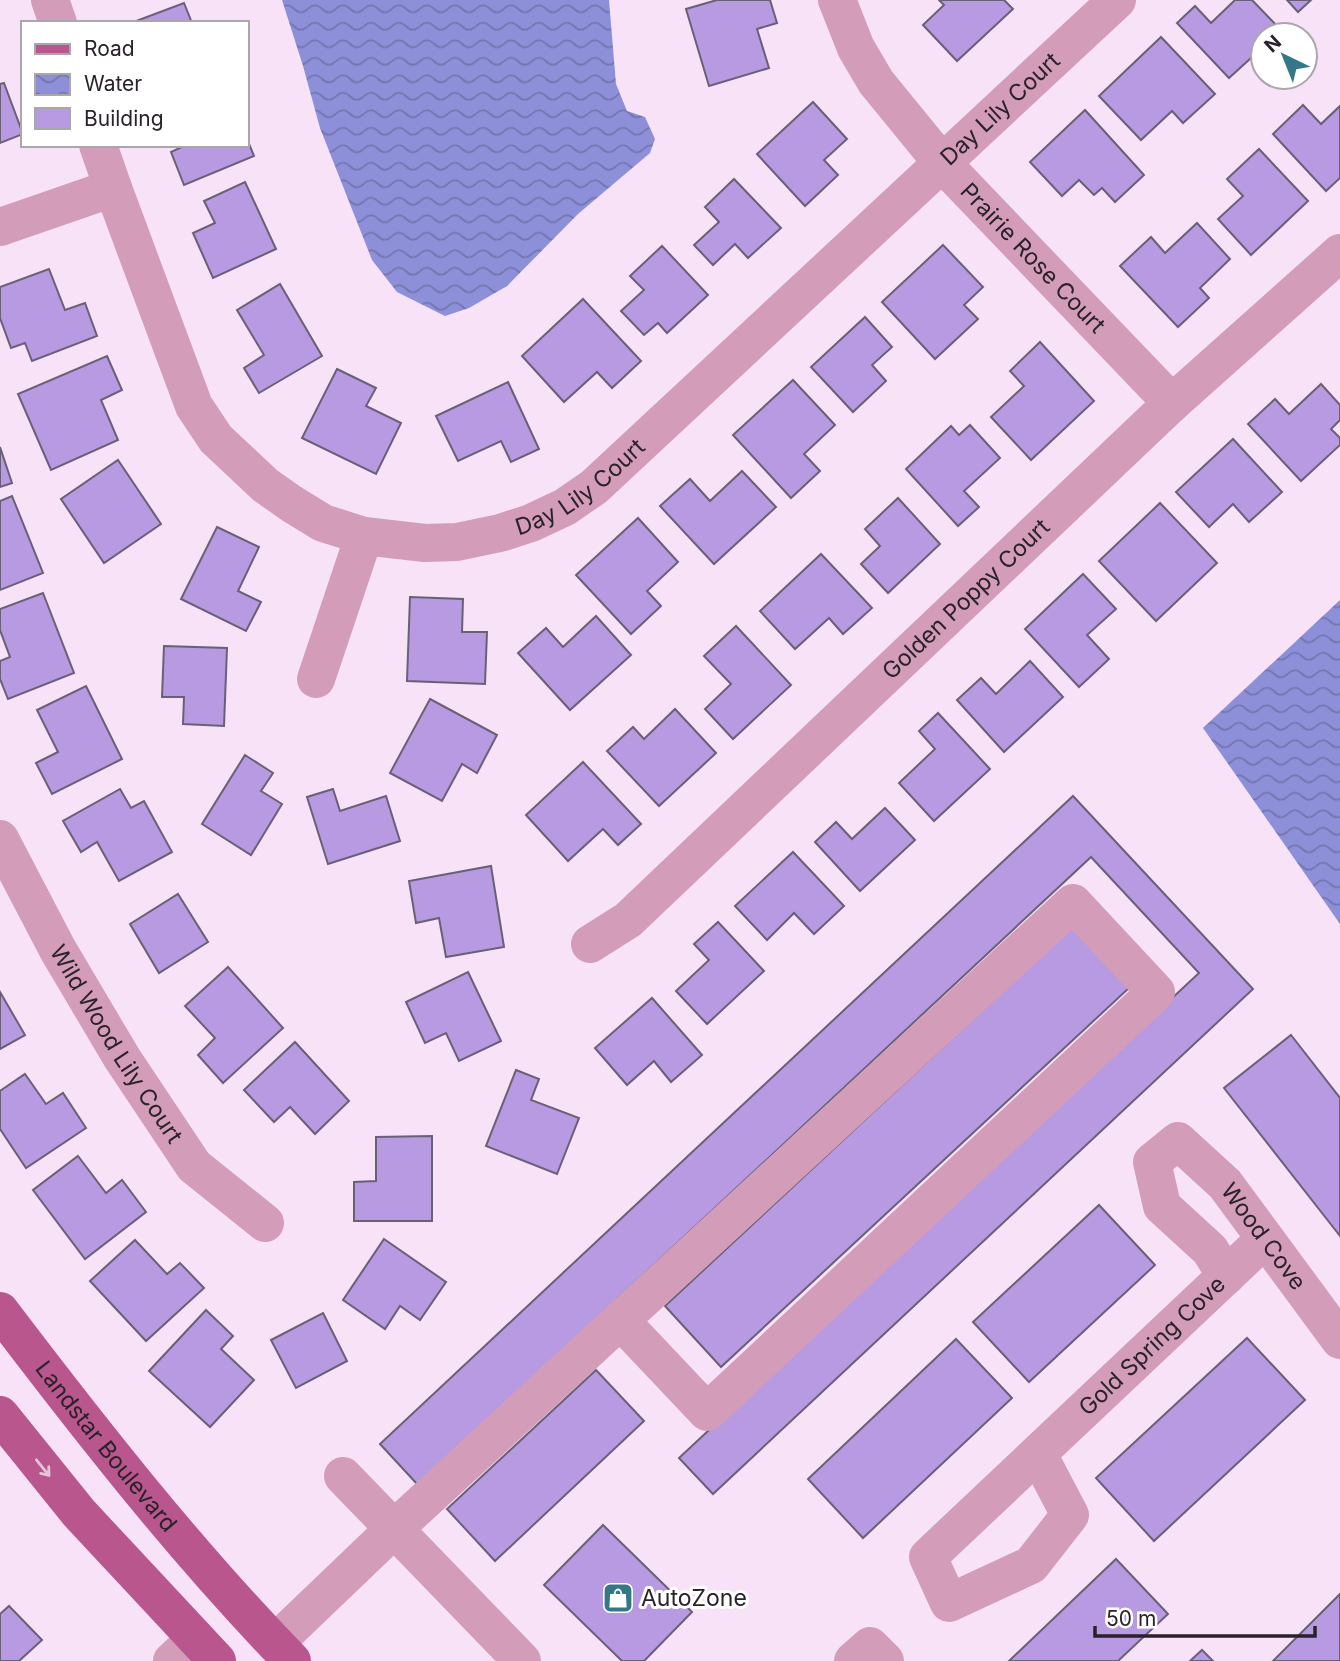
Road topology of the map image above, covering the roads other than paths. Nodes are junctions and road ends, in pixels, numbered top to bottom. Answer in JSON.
{"nodes":[{"id":1,"x":50,"y":0,"type":"edge"},
{"id":2,"x":837,"y":0,"type":"edge"},
{"id":3,"x":1117,"y":0,"type":"edge"},
{"id":4,"x":57,"y":21,"type":"edge"},
{"id":5,"x":99,"y":147,"type":"edge"},
{"id":6,"x":943,"y":164,"type":"junction"},
{"id":7,"x":113,"y":188,"type":"junction"},
{"id":8,"x":0,"y":227,"type":"edge"},
{"id":9,"x":1340,"y":253,"type":"edge"},
{"id":10,"x":1172,"y":403,"type":"junction"},
{"id":11,"x":364,"y":536,"type":"junction"},
{"id":12,"x":316,"y":679,"type":"dead end"},
{"id":13,"x":0,"y":839,"type":"edge"},
{"id":14,"x":590,"y":944,"type":"dead end"},
{"id":15,"x":265,"y":1223,"type":"dead end"},
{"id":16,"x":1265,"y":1240,"type":"junction"},
{"id":17,"x":1226,"y":1276,"type":"junction"},
{"id":18,"x":0,"y":1311,"type":"edge"},
{"id":19,"x":620,"y":1320,"type":"junction"},
{"id":20,"x":1340,"y":1340,"type":"edge"},
{"id":21,"x":0,"y":1415,"type":"edge"},
{"id":22,"x":1038,"y":1454,"type":"dead end"},
{"id":23,"x":343,"y":1476,"type":"dead end"},
{"id":24,"x":394,"y":1529,"type":"junction"},
{"id":25,"x":190,"y":1644,"type":"edge"},
{"id":26,"x":283,"y":1652,"type":"edge"},
{"id":27,"x":522,"y":1661,"type":"edge"},
{"id":28,"x":853,"y":1661,"type":"edge"},
{"id":29,"x":885,"y":1661,"type":"edge"}],
"edges":[{"from":1,"to":4,"type":"street"},
{"from":2,"to":6,"type":"street","name":"Prairie Rose Court"},
{"from":3,"to":6,"type":"street","name":"Day Lily Court"},
{"from":5,"to":7,"type":"street","name":"Day Lily Court"},
{"from":6,"to":10,"type":"street","name":"Prairie Rose Court"},
{"from":6,"to":11,"type":"street","name":"Day Lily Court"},
{"from":7,"to":8,"type":"street"},
{"from":7,"to":11,"type":"street","name":"Day Lily Court"},
{"from":9,"to":10,"type":"street","name":"Golden Poppy Court"},
{"from":10,"to":14,"type":"street","name":"Golden Poppy Court"},
{"from":11,"to":12,"type":"street"},
{"from":13,"to":15,"type":"street","name":"Wild Wood Lily Court"},
{"from":16,"to":17,"type":"street","name":"Gold Spring Cove"},
{"from":16,"to":17,"type":"street","name":"Wood Cove"},
{"from":16,"to":20,"type":"street","name":"Wood Cove"},
{"from":17,"to":22,"type":"street","name":"Gold Spring Cove"},
{"from":18,"to":26,"type":"main road","name":"Landstar Boulevard"},
{"from":19,"to":19,"type":"street"},
{"from":19,"to":24,"type":"street"},
{"from":21,"to":25,"type":"main road","one_way":true},
{"from":23,"to":24,"type":"street"},
{"from":24,"to":26,"type":"street"},
{"from":24,"to":27,"type":"street"},
{"from":28,"to":29,"type":"street"}]}
